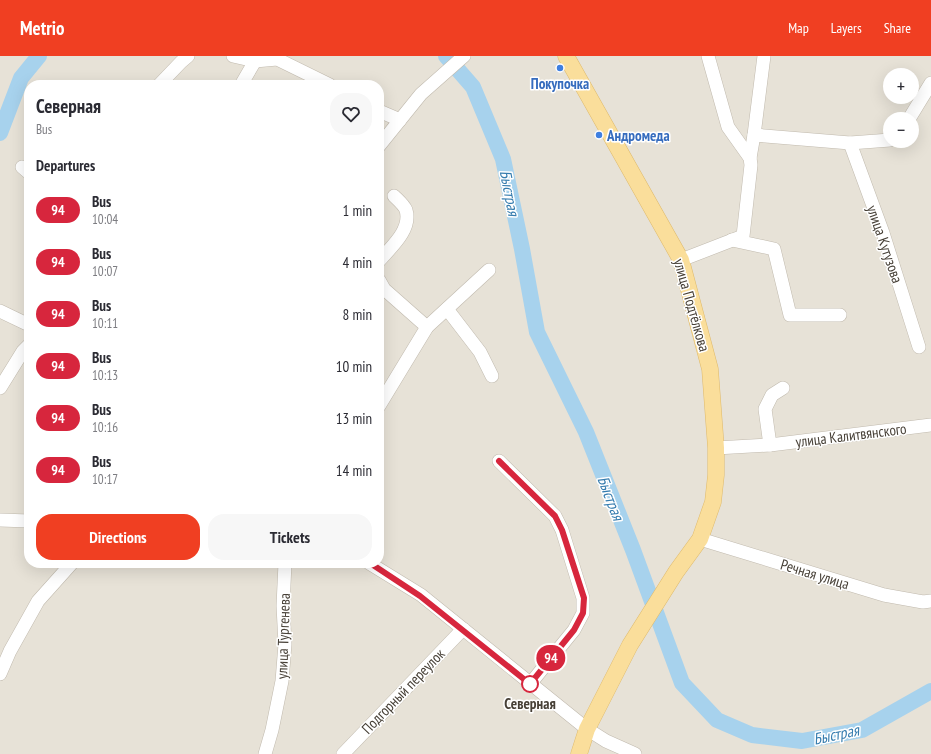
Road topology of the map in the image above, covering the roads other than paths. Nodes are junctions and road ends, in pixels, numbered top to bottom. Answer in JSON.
{"nodes":[{"id":1,"x":188,"y":56,"type":"edge"},
{"id":2,"x":233,"y":56,"type":"edge"},
{"id":3,"x":464,"y":56,"type":"edge"},
{"id":4,"x":566,"y":56,"type":"edge"},
{"id":5,"x":708,"y":56,"type":"edge"},
{"id":6,"x":764,"y":56,"type":"edge"},
{"id":7,"x":255,"y":61,"type":"junction"},
{"id":8,"x":164,"y":80,"type":"edge"},
{"id":9,"x":244,"y":80,"type":"edge"},
{"id":10,"x":320,"y":80,"type":"edge"},
{"id":11,"x":931,"y":83,"type":"edge"},
{"id":12,"x":913,"y":112,"type":"edge"},
{"id":13,"x":384,"y":113,"type":"edge"},
{"id":14,"x":400,"y":120,"type":"junction"},
{"id":15,"x":754,"y":135,"type":"junction"},
{"id":16,"x":384,"y":140,"type":"edge"},
{"id":17,"x":883,"y":141,"type":"edge"},
{"id":18,"x":850,"y":143,"type":"junction"},
{"id":19,"x":750,"y":158,"type":"junction"},
{"id":20,"x":394,"y":196,"type":"dead end"},
{"id":21,"x":732,"y":240,"type":"junction"},
{"id":22,"x":384,"y":255,"type":"edge"},
{"id":23,"x":681,"y":260,"type":"junction"},
{"id":24,"x":490,"y":270,"type":"dead end"},
{"id":25,"x":384,"y":289,"type":"edge"},
{"id":26,"x":447,"y":309,"type":"junction"},
{"id":27,"x":0,"y":311,"type":"edge"},
{"id":28,"x":840,"y":315,"type":"dead end"},
{"id":29,"x":24,"y":323,"type":"edge"},
{"id":30,"x":427,"y":328,"type":"junction"},
{"id":31,"x":919,"y":347,"type":"dead end"},
{"id":32,"x":24,"y":350,"type":"edge"},
{"id":33,"x":492,"y":376,"type":"dead end"},
{"id":34,"x":0,"y":388,"type":"edge"},
{"id":35,"x":783,"y":388,"type":"dead end"},
{"id":36,"x":384,"y":398,"type":"edge"},
{"id":37,"x":931,"y":425,"type":"edge"},
{"id":38,"x":770,"y":445,"type":"junction"},
{"id":39,"x":716,"y":448,"type":"junction"},
{"id":40,"x":499,"y":461,"type":"dead end"},
{"id":41,"x":0,"y":520,"type":"edge"},
{"id":42,"x":24,"y":521,"type":"edge"},
{"id":43,"x":700,"y":539,"type":"junction"},
{"id":44,"x":68,"y":568,"type":"edge"},
{"id":45,"x":284,"y":568,"type":"edge"},
{"id":46,"x":378,"y":568,"type":"edge"},
{"id":47,"x":931,"y":601,"type":"edge"},
{"id":48,"x":463,"y":629,"type":"junction"},
{"id":49,"x":0,"y":674,"type":"edge"},
{"id":50,"x":530,"y":684,"type":"junction"},
{"id":51,"x":587,"y":729,"type":"junction"},
{"id":52,"x":265,"y":754,"type":"edge"},
{"id":53,"x":343,"y":754,"type":"edge"},
{"id":54,"x":579,"y":754,"type":"edge"},
{"id":55,"x":635,"y":754,"type":"edge"}],
"edges":[{"from":1,"to":8,"type":"street"},
{"from":2,"to":7,"type":"street"},
{"from":3,"to":14,"type":"street"},
{"from":4,"to":23,"type":"main road","name":"улица Подтёлкова"},
{"from":5,"to":19,"type":"street"},
{"from":6,"to":15,"type":"street"},
{"from":7,"to":9,"type":"street"},
{"from":7,"to":10,"type":"street"},
{"from":11,"to":12,"type":"street"},
{"from":13,"to":14,"type":"street"},
{"from":14,"to":16,"type":"street"},
{"from":15,"to":18,"type":"street"},
{"from":15,"to":19,"type":"street"},
{"from":17,"to":18,"type":"street"},
{"from":18,"to":31,"type":"street","name":"улица Кутузова"},
{"from":19,"to":21,"type":"street"},
{"from":20,"to":22,"type":"street"},
{"from":21,"to":23,"type":"street"},
{"from":21,"to":28,"type":"street"},
{"from":23,"to":39,"type":"main road","name":"улица Подтёлкова"},
{"from":24,"to":26,"type":"street"},
{"from":25,"to":30,"type":"street"},
{"from":26,"to":30,"type":"street"},
{"from":26,"to":33,"type":"street"},
{"from":27,"to":29,"type":"street"},
{"from":30,"to":36,"type":"street"},
{"from":32,"to":34,"type":"street"},
{"from":35,"to":38,"type":"street"},
{"from":37,"to":38,"type":"street","name":"улица Калитвянского"},
{"from":38,"to":39,"type":"street","name":"улица Калитвянского"},
{"from":39,"to":43,"type":"main road","name":"улица Подтёлкова"},
{"from":40,"to":50,"type":"street"},
{"from":41,"to":42,"type":"street"},
{"from":43,"to":47,"type":"street","name":"Речная улица"},
{"from":43,"to":51,"type":"main road","name":"улица Подтёлкова"},
{"from":44,"to":49,"type":"street"},
{"from":45,"to":52,"type":"street","name":"улица Тургенева"},
{"from":46,"to":48,"type":"street"},
{"from":48,"to":50,"type":"street"},
{"from":48,"to":53,"type":"street","name":"Подгорный переулок"},
{"from":50,"to":51,"type":"street"},
{"from":51,"to":54,"type":"main road","name":"улица Подтёлкова"},
{"from":51,"to":55,"type":"street"}]}
